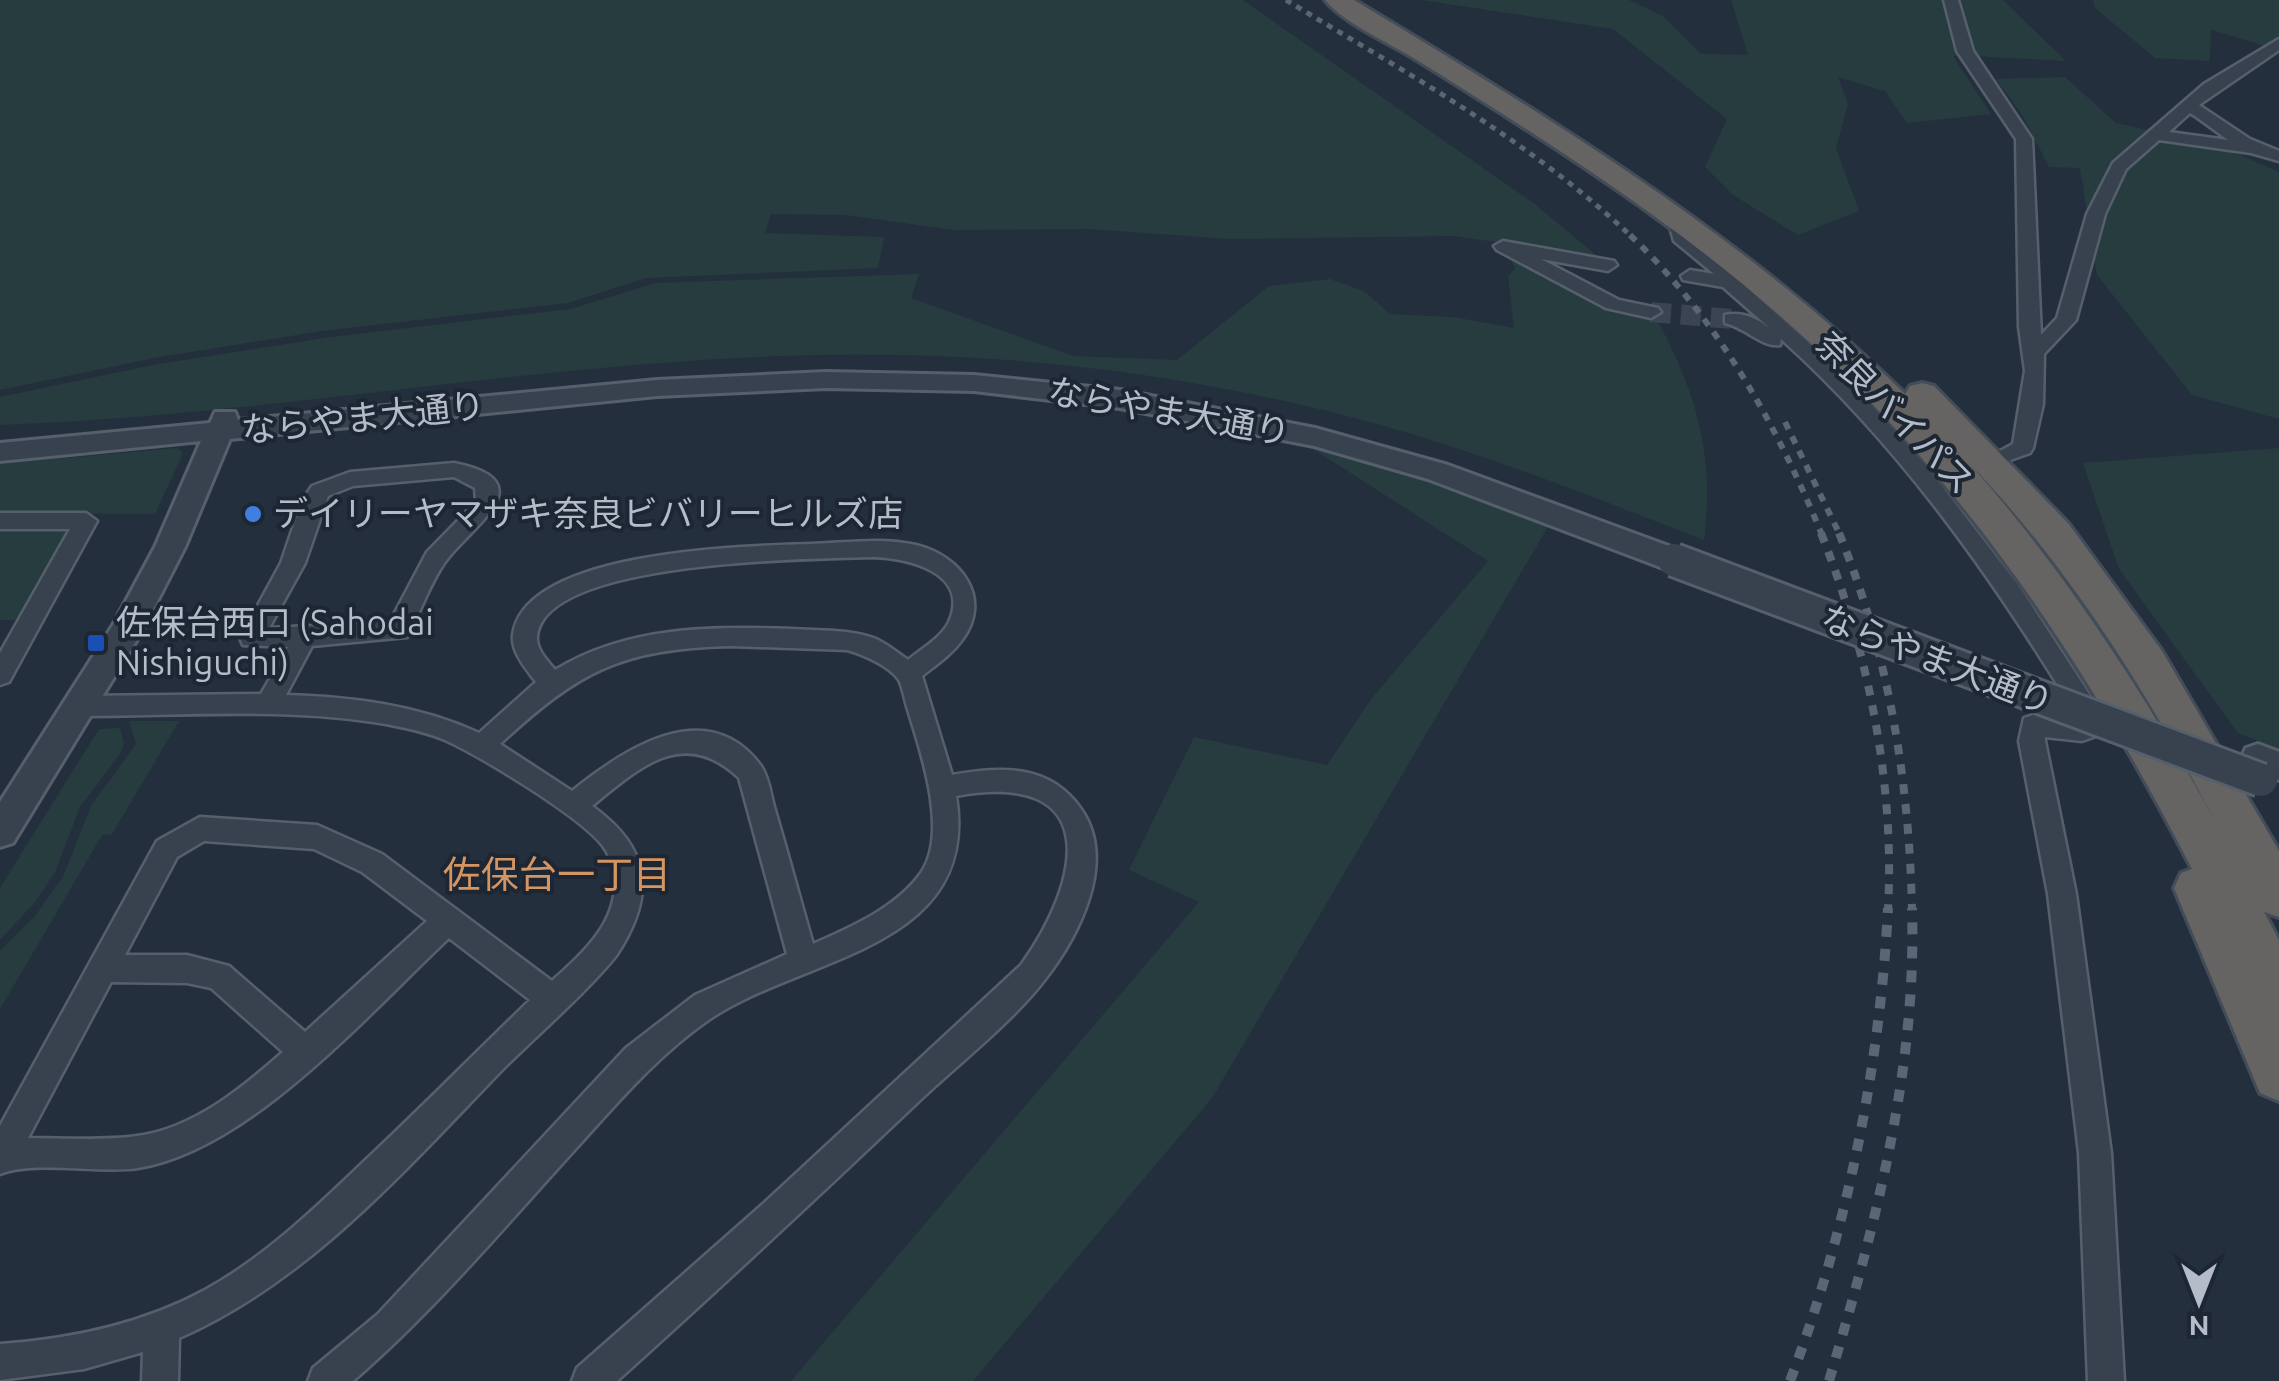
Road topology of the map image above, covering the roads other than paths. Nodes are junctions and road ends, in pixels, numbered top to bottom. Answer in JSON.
{"nodes":[{"id":1,"x":1337,"y":0,"type":"edge"},
{"id":2,"x":1364,"y":0,"type":"edge"},
{"id":3,"x":1952,"y":0,"type":"edge"},
{"id":4,"x":2279,"y":43,"type":"edge"},
{"id":5,"x":2190,"y":106,"type":"junction"},
{"id":6,"x":2156,"y":135,"type":"junction"},
{"id":7,"x":2252,"y":148,"type":"junction"},
{"id":8,"x":2279,"y":156,"type":"edge"},
{"id":9,"x":1676,"y":216,"type":"junction"},
{"id":10,"x":1608,"y":266,"type":"dead end"},
{"id":11,"x":1690,"y":276,"type":"dead end"},
{"id":12,"x":1729,"y":282,"type":"junction"},
{"id":13,"x":1652,"y":312,"type":"tunnel mouth"},
{"id":14,"x":1732,"y":319,"type":"tunnel mouth"},
{"id":15,"x":1801,"y":347,"type":"junction"},
{"id":16,"x":2037,"y":350,"type":"junction"},
{"id":17,"x":222,"y":425,"type":"junction"},
{"id":18,"x":0,"y":438,"type":"edge"},
{"id":19,"x":0,"y":452,"type":"edge"},
{"id":20,"x":2002,"y":456,"type":"dead end"},
{"id":21,"x":0,"y":521,"type":"edge"},
{"id":22,"x":305,"y":636,"type":"junction"},
{"id":23,"x":2100,"y":669,"type":"junction"},
{"id":24,"x":909,"y":673,"type":"junction"},
{"id":25,"x":0,"y":675,"type":"edge"},
{"id":26,"x":551,"y":684,"type":"junction"},
{"id":27,"x":2174,"y":704,"type":"junction"},
{"id":28,"x":82,"y":706,"type":"junction"},
{"id":29,"x":267,"y":707,"type":"junction"},
{"id":30,"x":480,"y":747,"type":"junction"},
{"id":31,"x":2269,"y":773,"type":"edge"},
{"id":32,"x":942,"y":788,"type":"junction"},
{"id":33,"x":572,"y":807,"type":"junction"},
{"id":34,"x":1,"y":828,"type":"edge"},
{"id":35,"x":2279,"y":862,"type":"edge"},
{"id":36,"x":2279,"y":896,"type":"edge"},
{"id":37,"x":446,"y":922,"type":"junction"},
{"id":38,"x":803,"y":959,"type":"junction"},
{"id":39,"x":103,"y":968,"type":"junction"},
{"id":40,"x":2279,"y":991,"type":"edge"},
{"id":41,"x":552,"y":999,"type":"junction"},
{"id":42,"x":304,"y":1052,"type":"junction"},
{"id":43,"x":2279,"y":1075,"type":"edge"},
{"id":44,"x":0,"y":1156,"type":"edge"},
{"id":45,"x":162,"y":1326,"type":"junction"},
{"id":46,"x":0,"y":1362,"type":"edge"},
{"id":47,"x":160,"y":1381,"type":"edge"},
{"id":48,"x":326,"y":1381,"type":"edge"},
{"id":49,"x":590,"y":1381,"type":"edge"},
{"id":50,"x":2106,"y":1381,"type":"edge"}],
"edges":[{"from":1,"to":9,"type":"highway","name":"奈良バイパス"},
{"from":2,"to":27,"type":"highway","name":"奈良バイパス"},
{"from":3,"to":16,"type":"street"},
{"from":4,"to":5,"type":"street"},
{"from":5,"to":6,"type":"street"},
{"from":5,"to":7,"type":"street"},
{"from":6,"to":7,"type":"street"},
{"from":6,"to":16,"type":"street"},
{"from":7,"to":8,"type":"street"},
{"from":9,"to":12,"type":"street"},
{"from":9,"to":23,"type":"highway","name":"奈良バイパス"},
{"from":10,"to":13,"type":"street"},
{"from":11,"to":12,"type":"street"},
{"from":12,"to":15,"type":"street"},
{"from":14,"to":15,"type":"street"},
{"from":15,"to":50,"type":"street"},
{"from":16,"to":20,"type":"street"},
{"from":17,"to":18,"type":"street","name":"ならやま大通り"},
{"from":17,"to":19,"type":"street","name":"ならやま大通り"},
{"from":17,"to":28,"type":"street"},
{"from":17,"to":31,"type":"street","name":"ならやま大通り","bridge":true},
{"from":21,"to":25,"type":"street"},
{"from":22,"to":22,"type":"street"},
{"from":22,"to":29,"type":"street"},
{"from":23,"to":40,"type":"highway","name":"奈良バイパス"},
{"from":23,"to":43,"type":"highway"},
{"from":24,"to":26,"type":"street"},
{"from":24,"to":26,"type":"street"},
{"from":24,"to":32,"type":"street"},
{"from":26,"to":30,"type":"street"},
{"from":27,"to":35,"type":"highway"},
{"from":27,"to":36,"type":"highway","name":"奈良バイパス"},
{"from":28,"to":29,"type":"street"},
{"from":28,"to":34,"type":"street"},
{"from":29,"to":30,"type":"street"},
{"from":30,"to":33,"type":"street"},
{"from":32,"to":38,"type":"street"},
{"from":32,"to":49,"type":"street"},
{"from":33,"to":38,"type":"street"},
{"from":33,"to":41,"type":"street"},
{"from":37,"to":39,"type":"street"},
{"from":37,"to":41,"type":"street"},
{"from":37,"to":42,"type":"street"},
{"from":38,"to":48,"type":"street"},
{"from":39,"to":42,"type":"street"},
{"from":39,"to":44,"type":"street"},
{"from":41,"to":45,"type":"street"},
{"from":42,"to":44,"type":"street"},
{"from":45,"to":46,"type":"street"},
{"from":45,"to":47,"type":"street"}]}
